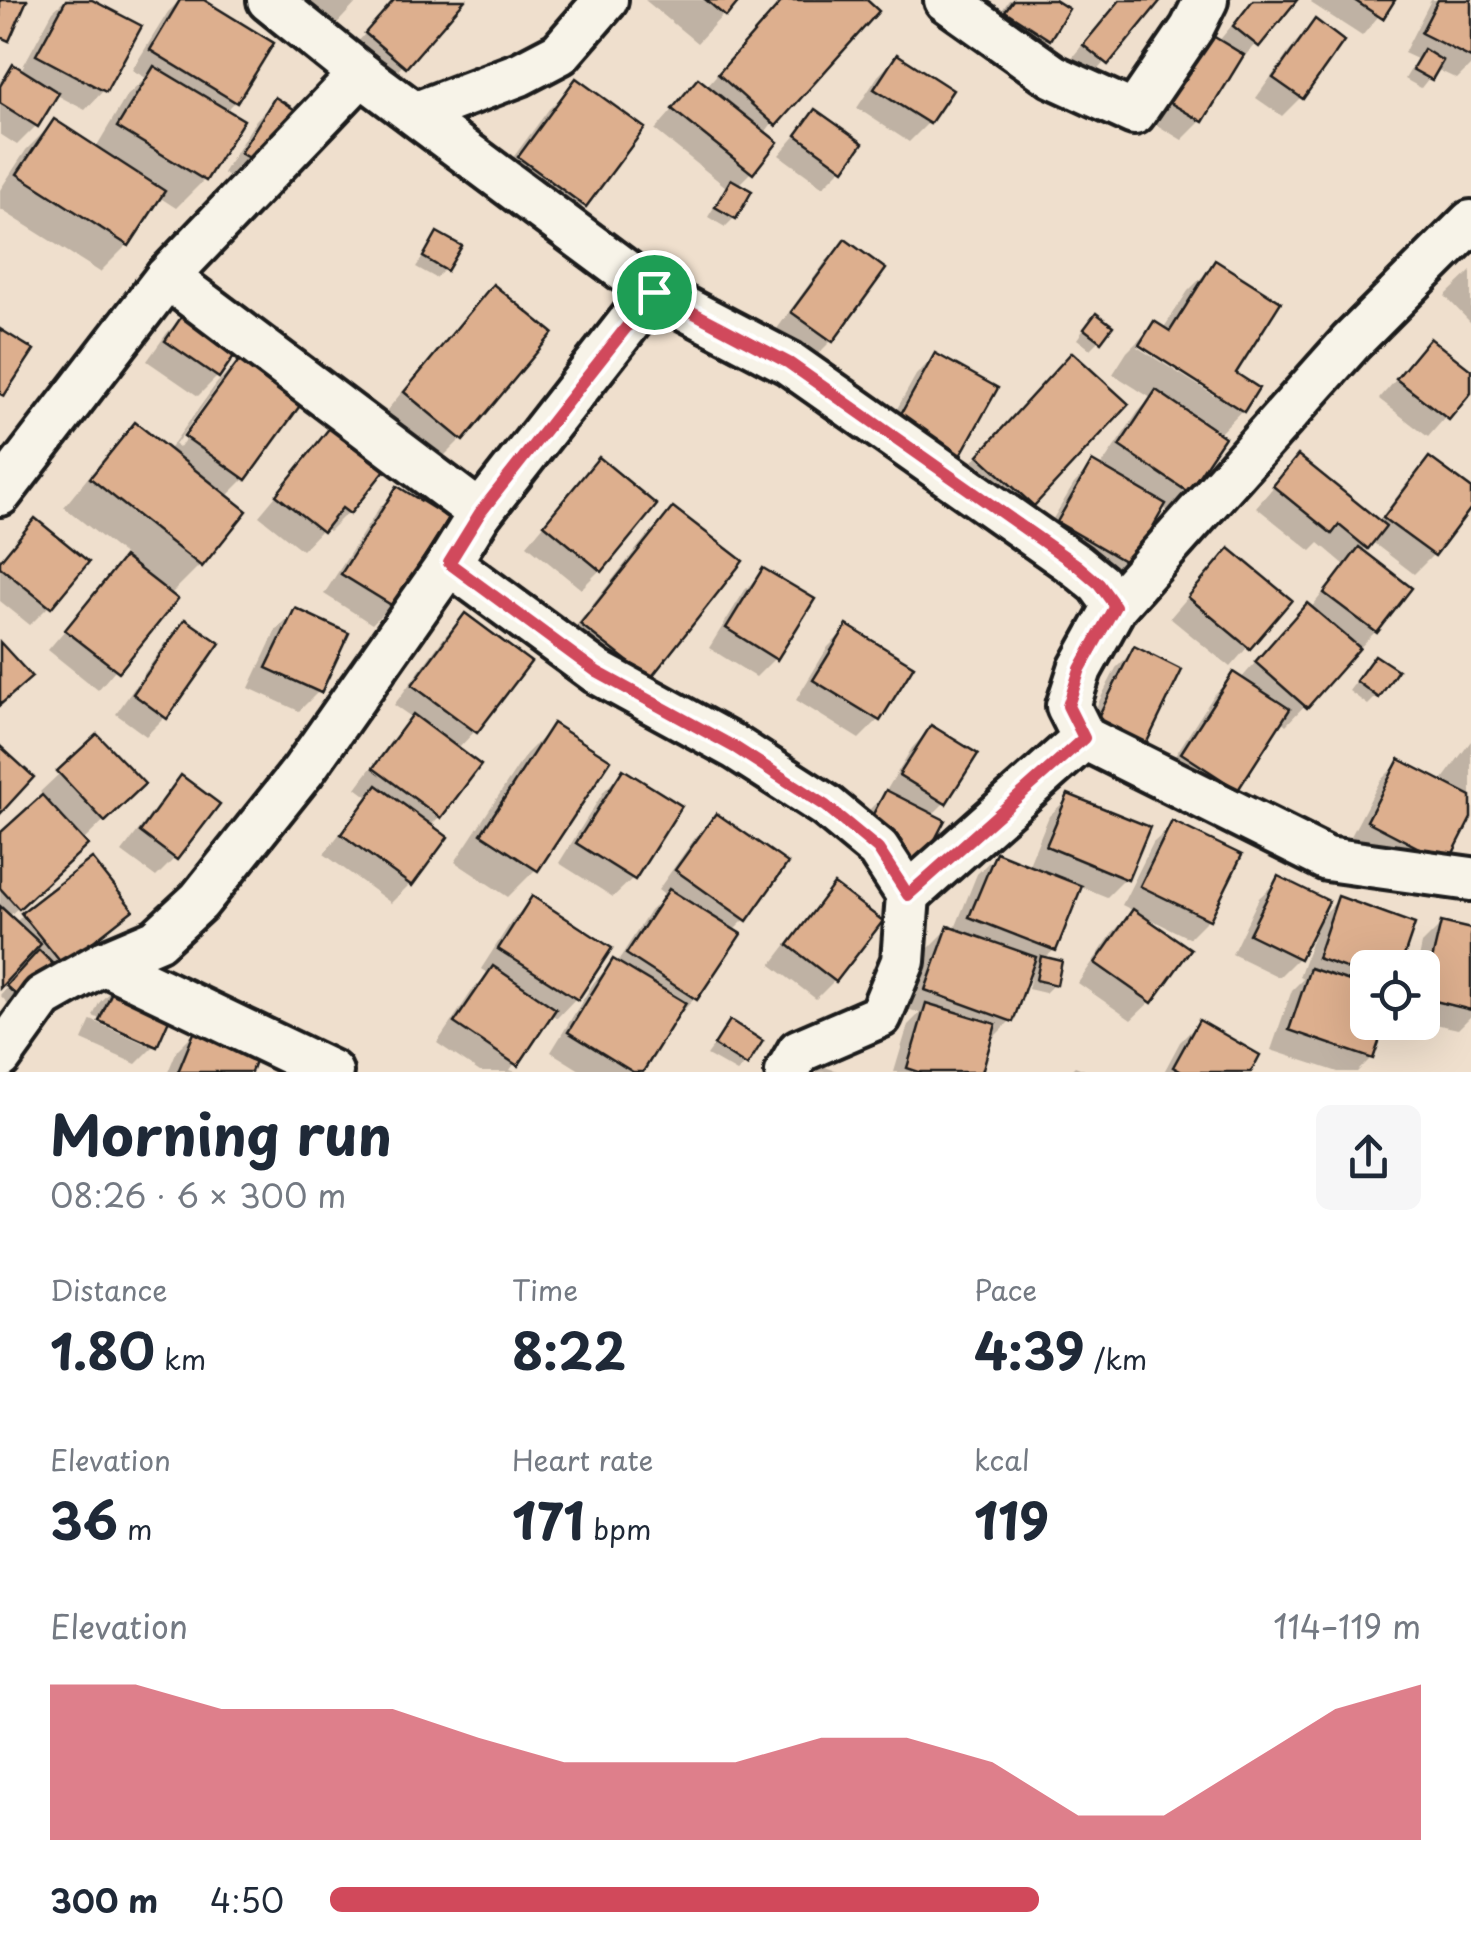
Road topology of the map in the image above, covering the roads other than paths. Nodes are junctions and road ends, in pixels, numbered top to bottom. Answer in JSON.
{"nodes":[{"id":1,"x":269,"y":0,"type":"edge"},
{"id":2,"x":606,"y":0,"type":"edge"},
{"id":3,"x":946,"y":0,"type":"edge"},
{"id":4,"x":1206,"y":0,"type":"edge"},
{"id":5,"x":361,"y":74,"type":"junction"},
{"id":6,"x":417,"y":113,"type":"junction"},
{"id":7,"x":1471,"y":222,"type":"edge"},
{"id":8,"x":166,"y":277,"type":"junction"},
{"id":9,"x":654,"y":292,"type":"junction"},
{"id":10,"x":0,"y":494,"type":"edge"},
{"id":11,"x":480,"y":513,"type":"junction"},
{"id":12,"x":449,"y":563,"type":"junction"},
{"id":13,"x":1115,"y":606,"type":"junction"},
{"id":14,"x":1084,"y":738,"type":"junction"},
{"id":15,"x":1465,"y":869,"type":"edge"},
{"id":16,"x":908,"y":895,"type":"junction"},
{"id":17,"x":103,"y":964,"type":"junction"},
{"id":18,"x":0,"y":1057,"type":"edge"},
{"id":19,"x":331,"y":1072,"type":"edge"},
{"id":20,"x":787,"y":1072,"type":"edge"}],
"edges":[{"from":1,"to":5,"type":"street"},
{"from":2,"to":6,"type":"street"},
{"from":3,"to":4,"type":"street"},
{"from":5,"to":6,"type":"street"},
{"from":5,"to":8,"type":"street"},
{"from":6,"to":9,"type":"street"},
{"from":7,"to":13,"type":"street"},
{"from":8,"to":10,"type":"street"},
{"from":8,"to":11,"type":"street"},
{"from":9,"to":11,"type":"street"},
{"from":9,"to":13,"type":"street"},
{"from":11,"to":12,"type":"street"},
{"from":12,"to":16,"type":"street"},
{"from":12,"to":17,"type":"street"},
{"from":13,"to":14,"type":"street"},
{"from":14,"to":15,"type":"street"},
{"from":14,"to":16,"type":"street"},
{"from":16,"to":20,"type":"street"},
{"from":17,"to":18,"type":"street"},
{"from":17,"to":19,"type":"street"}]}
